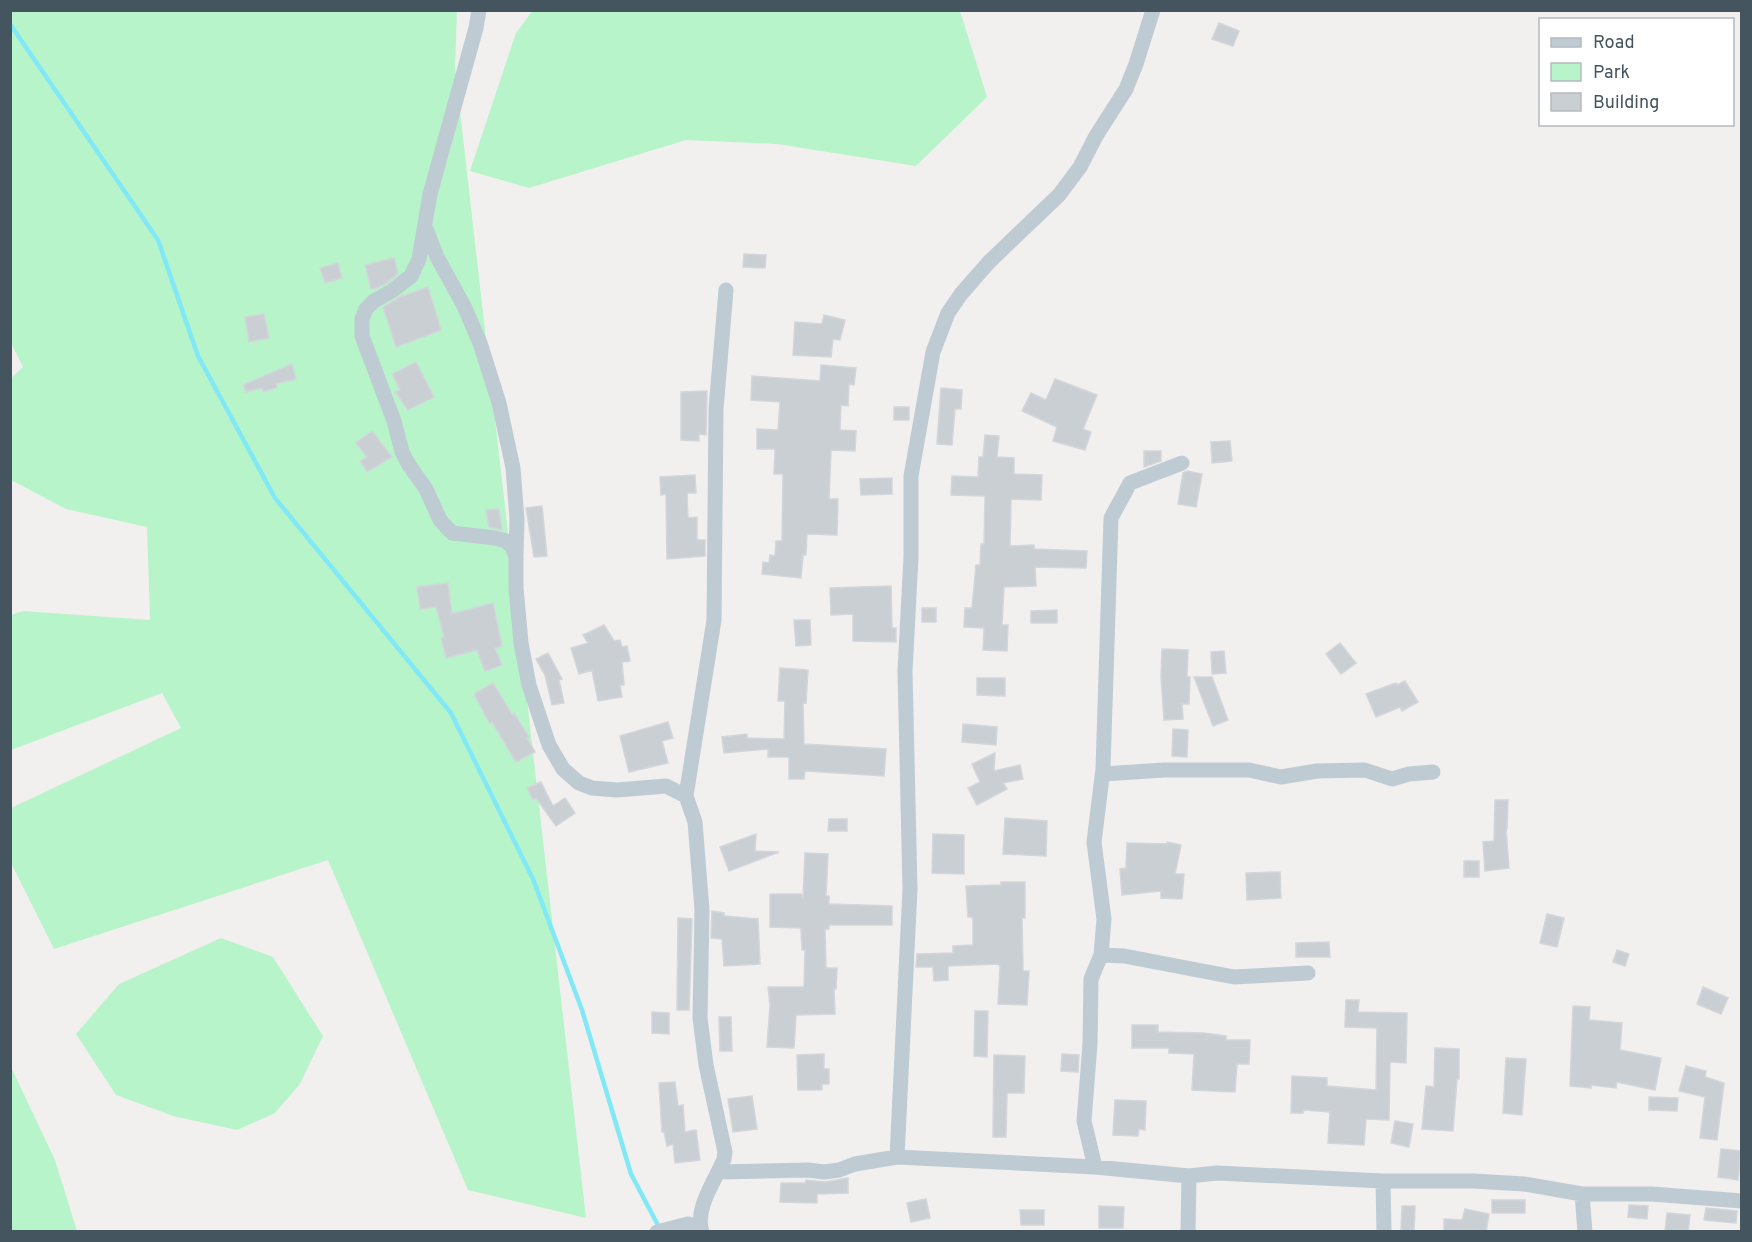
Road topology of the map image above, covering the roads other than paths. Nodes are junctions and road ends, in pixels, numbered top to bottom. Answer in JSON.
{"nodes":[{"id":1,"x":479,"y":10,"type":"edge"},
{"id":2,"x":1153,"y":10,"type":"edge"},
{"id":3,"x":425,"y":226,"type":"junction"},
{"id":4,"x":726,"y":290,"type":"dead end"},
{"id":5,"x":1182,"y":463,"type":"dead end"},
{"id":6,"x":516,"y":557,"type":"junction"},
{"id":7,"x":1433,"y":772,"type":"dead end"},
{"id":8,"x":1103,"y":774,"type":"junction"},
{"id":9,"x":686,"y":796,"type":"junction"},
{"id":10,"x":1101,"y":955,"type":"junction"},
{"id":11,"x":1308,"y":973,"type":"dead end"},
{"id":12,"x":897,"y":1157,"type":"junction"},
{"id":13,"x":1095,"y":1167,"type":"junction"},
{"id":14,"x":719,"y":1172,"type":"junction"},
{"id":15,"x":1189,"y":1176,"type":"junction"},
{"id":16,"x":1383,"y":1181,"type":"junction"},
{"id":17,"x":1582,"y":1194,"type":"junction"},
{"id":18,"x":1742,"y":1201,"type":"edge"},
{"id":19,"x":664,"y":1230,"type":"edge"},
{"id":20,"x":701,"y":1230,"type":"edge"},
{"id":21,"x":1188,"y":1232,"type":"edge"},
{"id":22,"x":1384,"y":1232,"type":"edge"},
{"id":23,"x":1585,"y":1232,"type":"edge"}],
"edges":[{"from":1,"to":3,"type":"street"},
{"from":2,"to":12,"type":"street"},
{"from":3,"to":6,"type":"street"},
{"from":3,"to":6,"type":"street"},
{"from":4,"to":9,"type":"street"},
{"from":5,"to":8,"type":"street"},
{"from":6,"to":9,"type":"street"},
{"from":7,"to":8,"type":"street"},
{"from":8,"to":10,"type":"street"},
{"from":9,"to":14,"type":"street"},
{"from":10,"to":11,"type":"street"},
{"from":10,"to":13,"type":"street"},
{"from":12,"to":13,"type":"street"},
{"from":12,"to":14,"type":"street"},
{"from":13,"to":15,"type":"street"},
{"from":14,"to":20,"type":"street"},
{"from":15,"to":16,"type":"street"},
{"from":15,"to":21,"type":"street"},
{"from":16,"to":17,"type":"street"},
{"from":16,"to":22,"type":"street"},
{"from":17,"to":18,"type":"street"},
{"from":17,"to":23,"type":"street"},
{"from":19,"to":20,"type":"street"}]}
